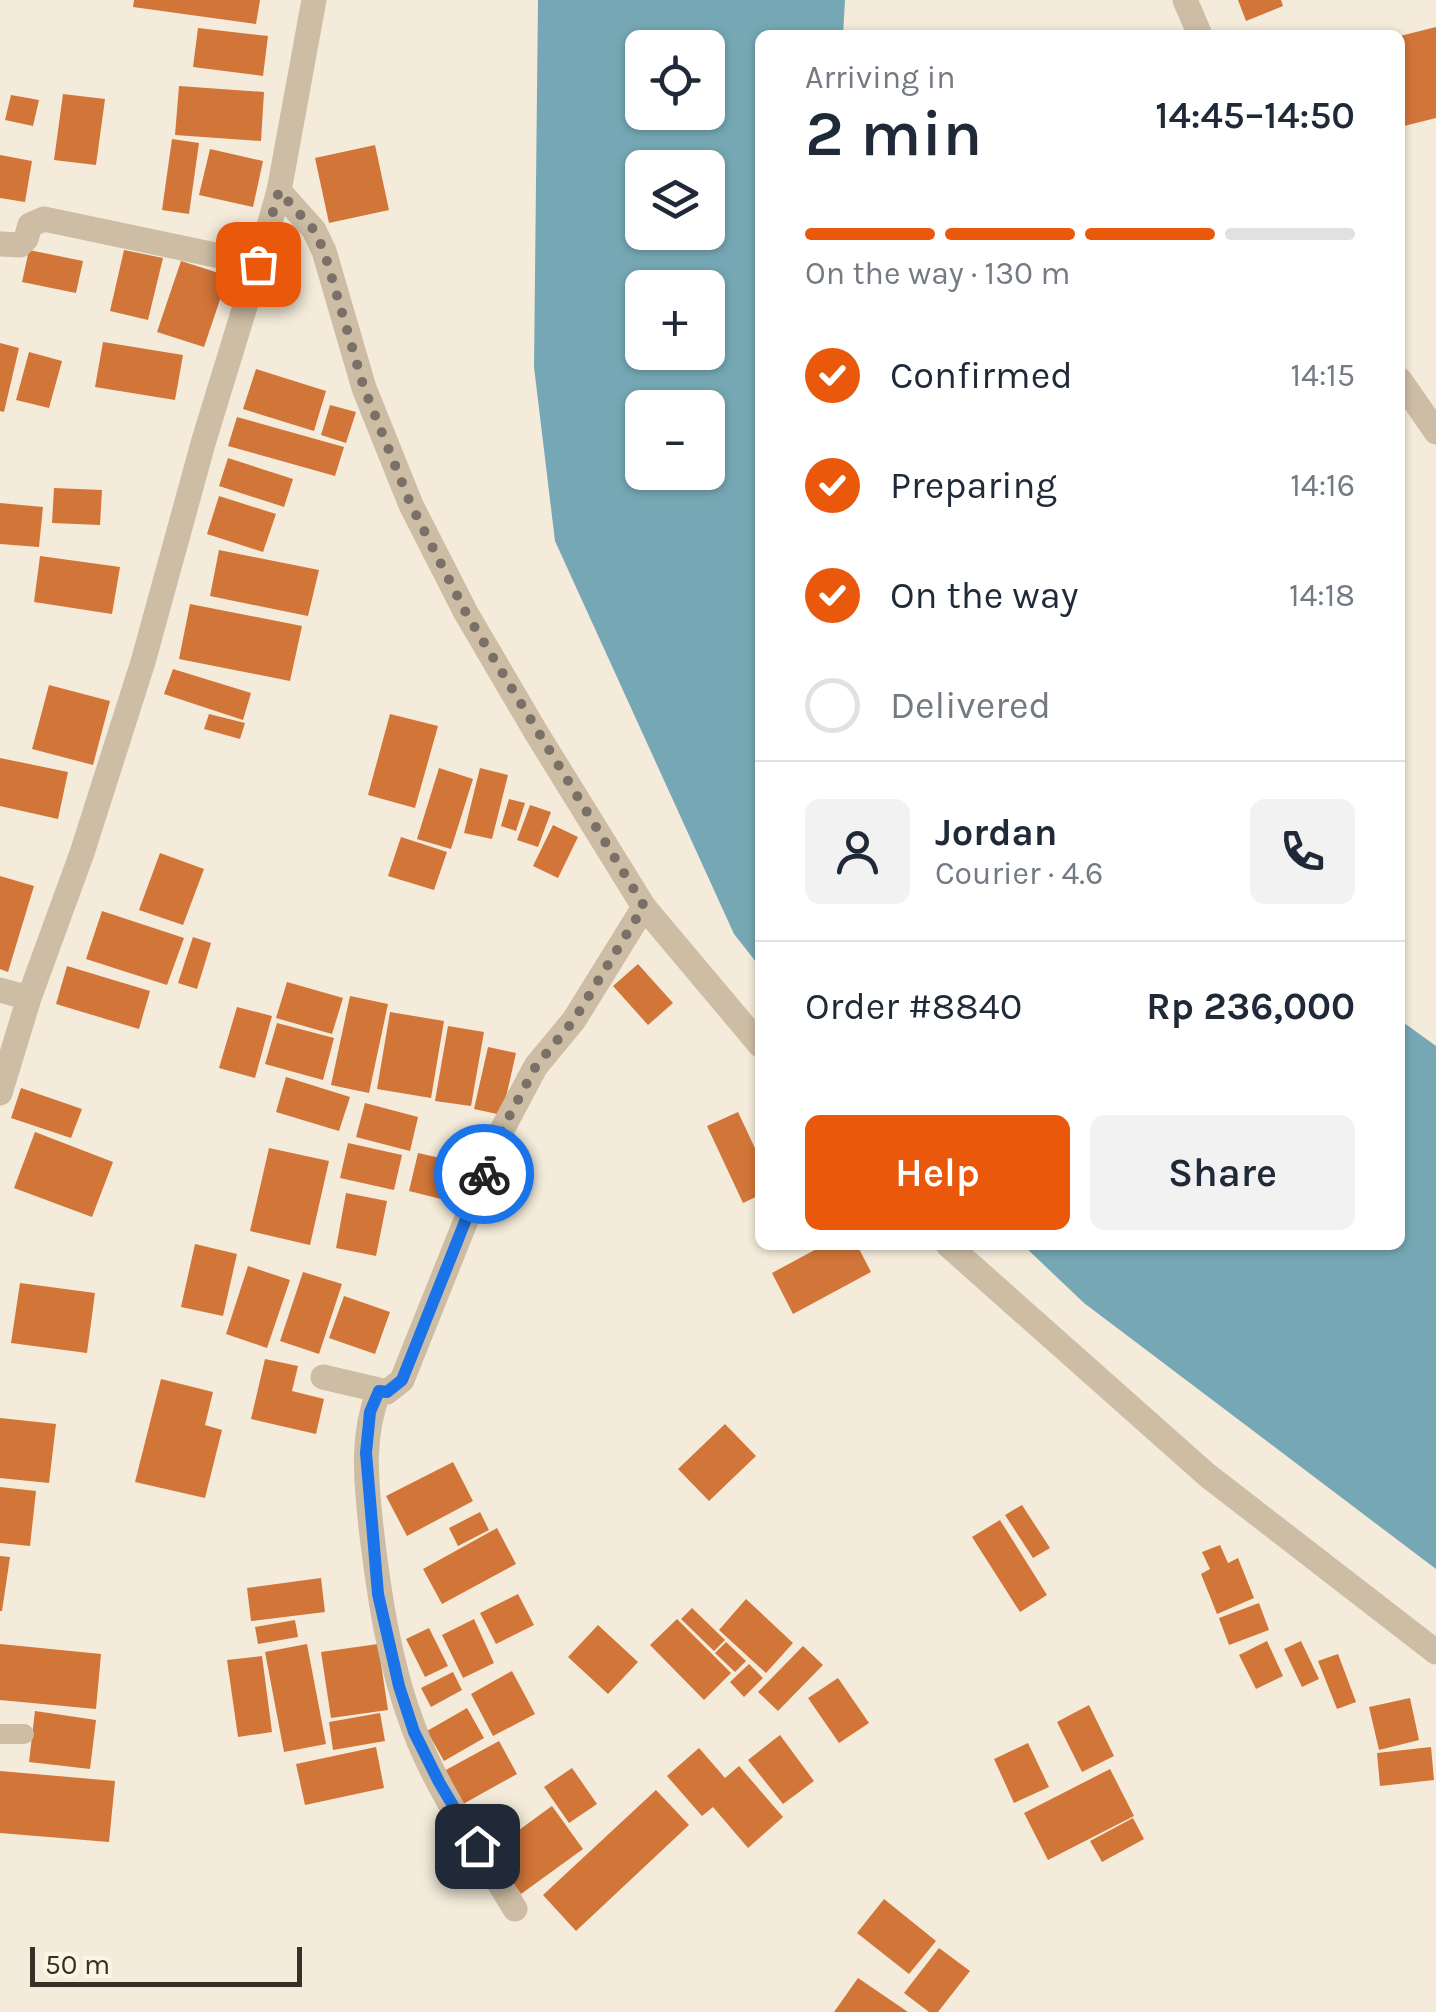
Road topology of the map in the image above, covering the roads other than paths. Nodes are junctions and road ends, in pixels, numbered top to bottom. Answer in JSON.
{"nodes":[{"id":1,"x":314,"y":0,"type":"edge"},
{"id":2,"x":1185,"y":0,"type":"edge"},
{"id":3,"x":1198,"y":30,"type":"edge"},
{"id":4,"x":279,"y":191,"type":"junction"},
{"id":5,"x":0,"y":244,"type":"edge"},
{"id":6,"x":258,"y":264,"type":"junction"},
{"id":7,"x":1405,"y":387,"type":"edge"},
{"id":8,"x":1436,"y":432,"type":"edge"},
{"id":9,"x":644,"y":906,"type":"junction"},
{"id":10,"x":0,"y":990,"type":"edge"},
{"id":11,"x":29,"y":998,"type":"junction"},
{"id":12,"x":755,"y":1039,"type":"edge"},
{"id":13,"x":0,"y":1093,"type":"edge"},
{"id":14,"x":954,"y":1250,"type":"edge"},
{"id":15,"x":323,"y":1377,"type":"dead end"},
{"id":16,"x":379,"y":1391,"type":"junction"},
{"id":17,"x":1436,"y":1652,"type":"edge"},
{"id":18,"x":0,"y":1734,"type":"edge"},
{"id":19,"x":24,"y":1734,"type":"dead end"},
{"id":20,"x":515,"y":1909,"type":"dead end"}],
"edges":[{"from":1,"to":4,"type":"street"},
{"from":2,"to":3,"type":"street"},
{"from":4,"to":6,"type":"street"},
{"from":4,"to":9,"type":"street"},
{"from":5,"to":6,"type":"street"},
{"from":6,"to":11,"type":"street"},
{"from":7,"to":8,"type":"street"},
{"from":9,"to":12,"type":"street"},
{"from":9,"to":16,"type":"street"},
{"from":10,"to":11,"type":"street"},
{"from":11,"to":13,"type":"street"},
{"from":14,"to":17,"type":"street"},
{"from":15,"to":16,"type":"street"},
{"from":16,"to":20,"type":"street"},
{"from":18,"to":19,"type":"lane"}]}
